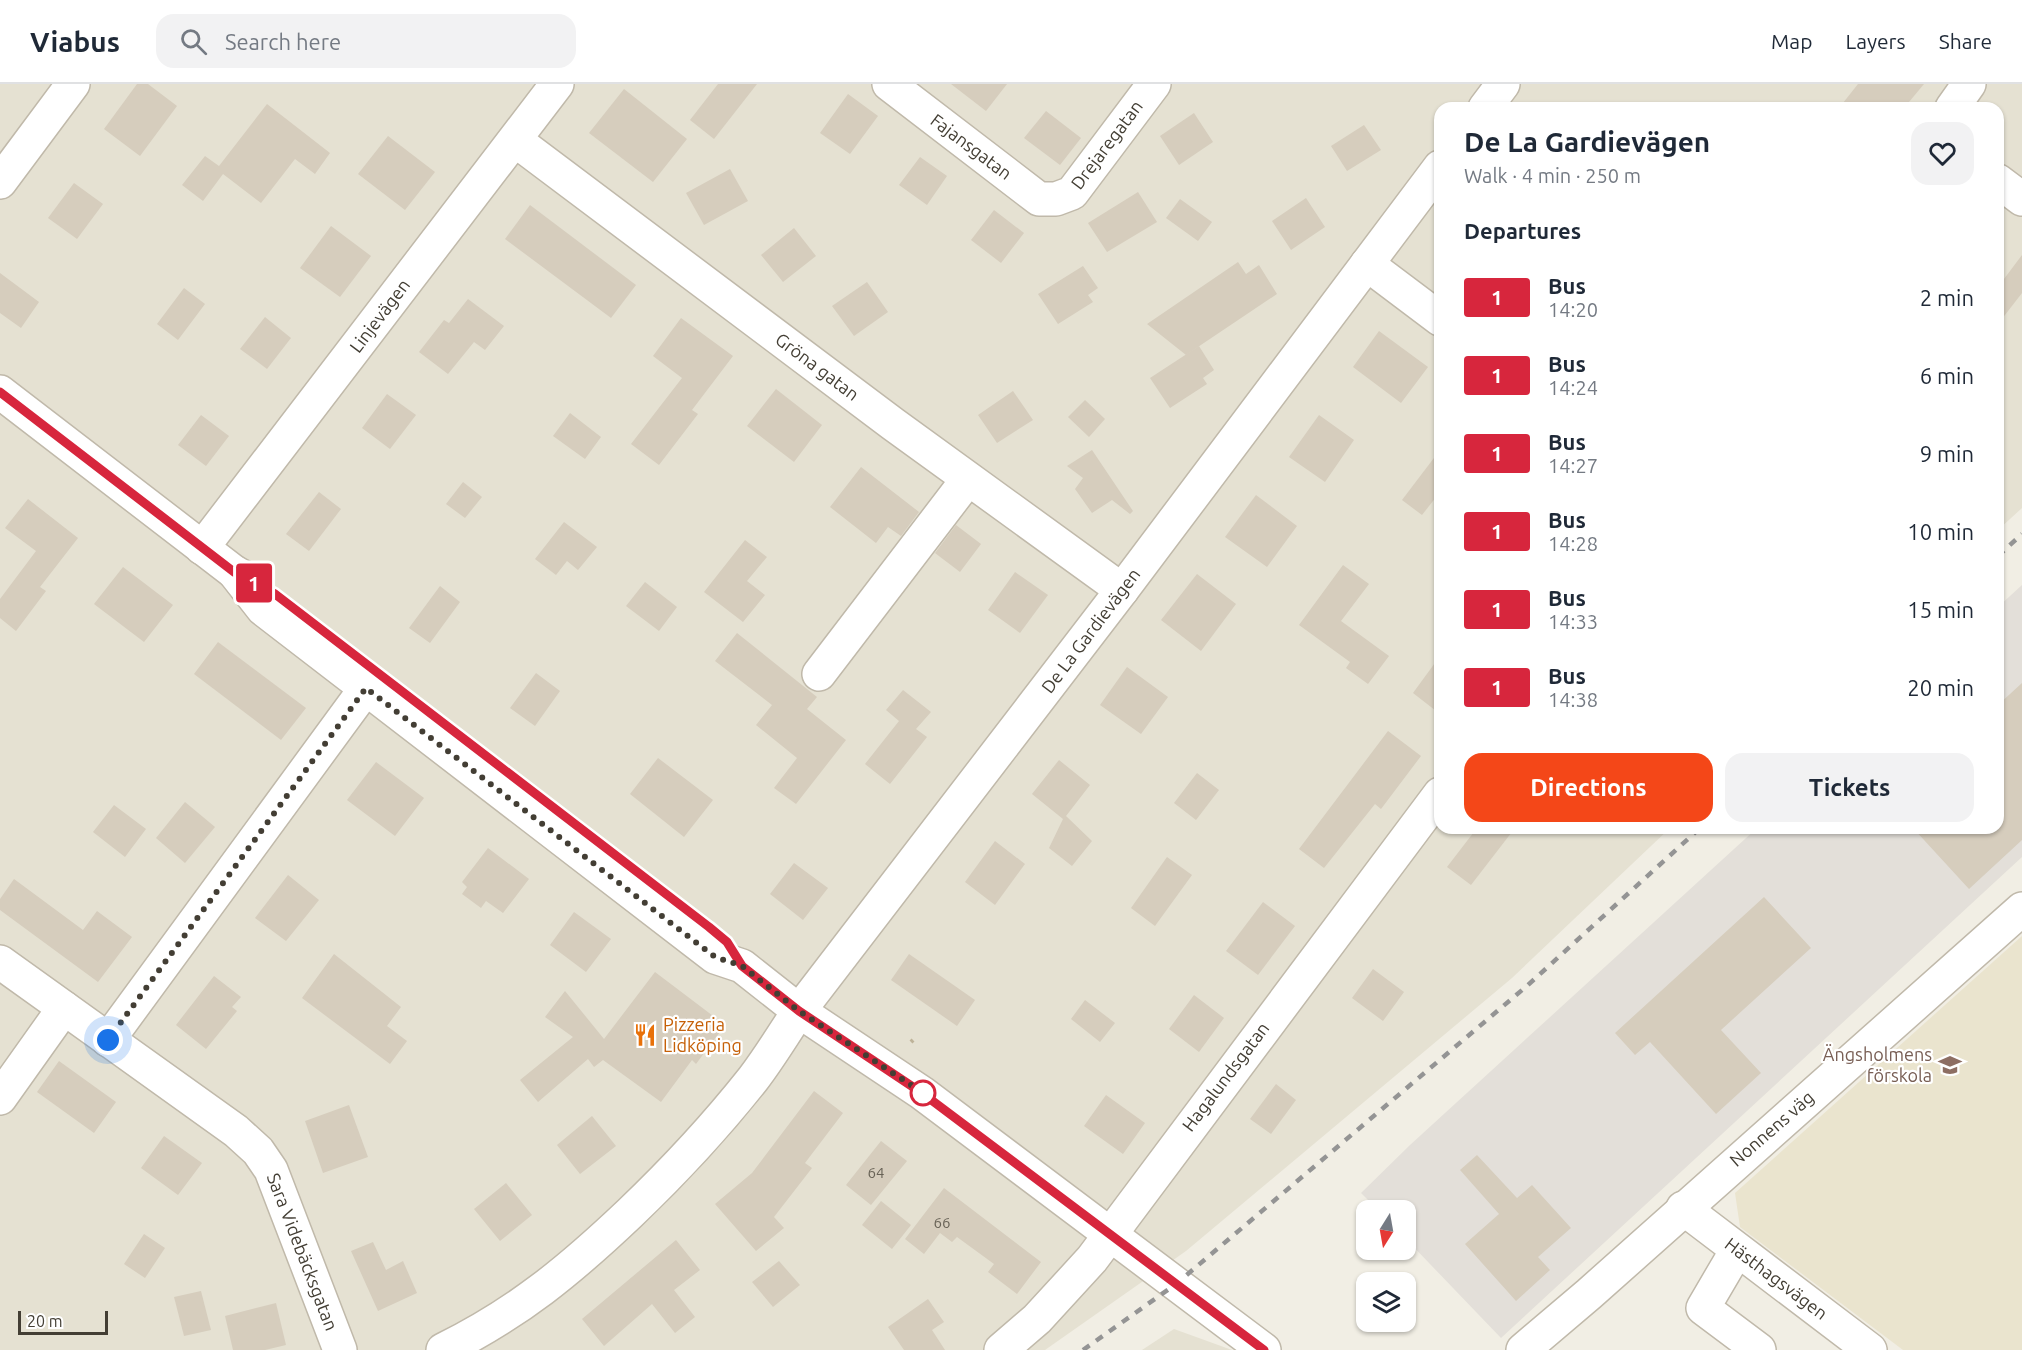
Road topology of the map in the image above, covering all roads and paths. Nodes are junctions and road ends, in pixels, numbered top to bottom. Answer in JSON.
{"nodes":[{"id":1,"x":73,"y":84,"type":"edge"},
{"id":2,"x":556,"y":84,"type":"edge"},
{"id":3,"x":889,"y":84,"type":"edge"},
{"id":4,"x":1154,"y":84,"type":"edge"},
{"id":5,"x":1503,"y":84,"type":"edge"},
{"id":6,"x":1969,"y":84,"type":"edge"},
{"id":7,"x":1490,"y":102,"type":"edge"},
{"id":8,"x":1956,"y":102,"type":"edge"},
{"id":9,"x":514,"y":140,"type":"junction"},
{"id":10,"x":1434,"y":175,"type":"edge"},
{"id":11,"x":0,"y":182,"type":"edge"},
{"id":12,"x":2004,"y":186,"type":"edge"},
{"id":13,"x":1056,"y":199,"type":"joint"},
{"id":14,"x":2022,"y":199,"type":"edge"},
{"id":15,"x":1366,"y":264,"type":"junction"},
{"id":16,"x":1434,"y":315,"type":"edge"},
{"id":17,"x":0,"y":392,"type":"edge"},
{"id":18,"x":968,"y":478,"type":"junction"},
{"id":19,"x":202,"y":548,"type":"junction"},
{"id":20,"x":234,"y":572,"type":"junction"},
{"id":21,"x":1122,"y":590,"type":"junction"},
{"id":22,"x":819,"y":674,"type":"dead end"},
{"id":23,"x":366,"y":688,"type":"junction"},
{"id":24,"x":1434,"y":802,"type":"edge"},
{"id":25,"x":2022,"y":909,"type":"edge"},
{"id":26,"x":0,"y":962,"type":"edge"},
{"id":27,"x":742,"y":966,"type":"junction"},
{"id":28,"x":64,"y":1008,"type":"junction"},
{"id":29,"x":799,"y":1011,"type":"junction"},
{"id":30,"x":108,"y":1040,"type":"junction"},
{"id":31,"x":0,"y":1098,"type":"edge"},
{"id":32,"x":1683,"y":1208,"type":"junction"},
{"id":33,"x":1108,"y":1234,"type":"junction"},
{"id":34,"x":1737,"y":1250,"type":"junction"},
{"id":35,"x":340,"y":1350,"type":"edge"},
{"id":36,"x":443,"y":1350,"type":"edge"},
{"id":37,"x":1001,"y":1350,"type":"edge"},
{"id":38,"x":1264,"y":1350,"type":"edge"},
{"id":39,"x":1523,"y":1350,"type":"edge"},
{"id":40,"x":1759,"y":1350,"type":"edge"},
{"id":41,"x":1869,"y":1350,"type":"edge"}],
"edges":[{"from":1,"to":11,"type":"street"},
{"from":2,"to":9,"type":"street","name":"Linjevägen"},
{"from":3,"to":13,"type":"street","name":"Fajansgatan"},
{"from":4,"to":13,"type":"street","name":"Drejaregatan"},
{"from":5,"to":7,"type":"street"},
{"from":6,"to":8,"type":"street"},
{"from":9,"to":18,"type":"street","name":"Gröna gatan"},
{"from":9,"to":19,"type":"street","name":"Linjevägen"},
{"from":10,"to":15,"type":"street","name":"De La Gardievägen"},
{"from":12,"to":14,"type":"street"},
{"from":15,"to":16,"type":"street"},
{"from":15,"to":21,"type":"street","name":"De La Gardievägen"},
{"from":17,"to":19,"type":"street"},
{"from":18,"to":21,"type":"street","name":"Gröna gatan"},
{"from":18,"to":22,"type":"street"},
{"from":19,"to":20,"type":"street"},
{"from":20,"to":23,"type":"street"},
{"from":20,"to":27,"type":"street"},
{"from":21,"to":29,"type":"street","name":"De La Gardievägen"},
{"from":23,"to":27,"type":"street"},
{"from":23,"to":30,"type":"street"},
{"from":24,"to":33,"type":"street","name":"Hagalundsgatan"},
{"from":25,"to":32,"type":"street","name":"Nonnens väg"},
{"from":26,"to":28,"type":"street","name":"Sara Videbäcksgatan"},
{"from":27,"to":29,"type":"street"},
{"from":28,"to":30,"type":"street","name":"Sara Videbäcksgatan"},
{"from":28,"to":31,"type":"street"},
{"from":29,"to":33,"type":"street"},
{"from":29,"to":36,"type":"street","name":"De La Gardievägen"},
{"from":30,"to":35,"type":"street","name":"Sara Videbäcksgatan"},
{"from":32,"to":34,"type":"street","name":"Hästhagsvägen"},
{"from":32,"to":39,"type":"street","name":"Nonnens väg"},
{"from":33,"to":37,"type":"street","name":"Hagalundsgatan"},
{"from":33,"to":38,"type":"street"},
{"from":34,"to":40,"type":"street"},
{"from":34,"to":41,"type":"street","name":"Hästhagsvägen"}]}
